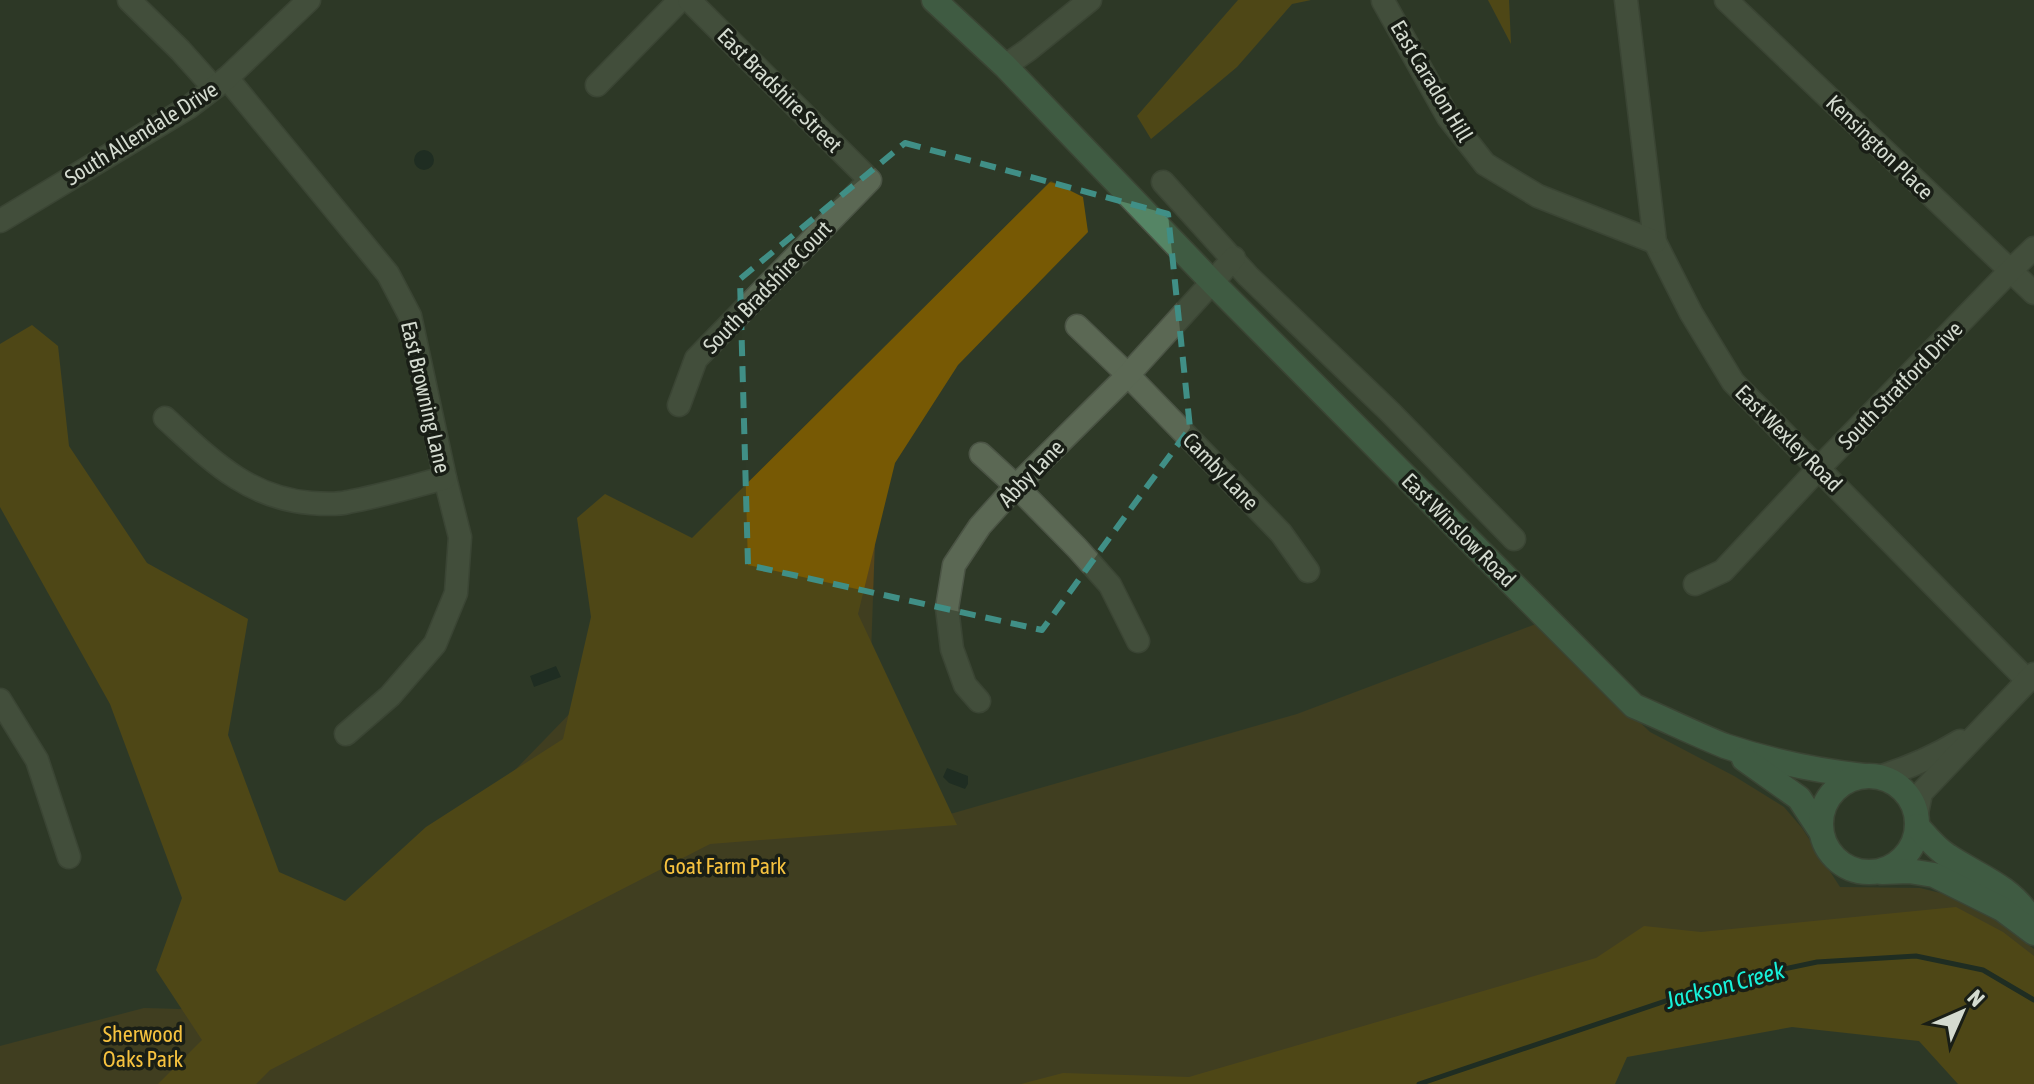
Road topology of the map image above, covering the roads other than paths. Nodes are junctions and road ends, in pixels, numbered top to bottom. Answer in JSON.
{"nodes":[{"id":1,"x":129,"y":0,"type":"edge"},
{"id":2,"x":309,"y":0,"type":"edge"},
{"id":3,"x":680,"y":0,"type":"edge"},
{"id":4,"x":689,"y":0,"type":"edge"},
{"id":5,"x":934,"y":0,"type":"edge"},
{"id":6,"x":1090,"y":0,"type":"edge"},
{"id":7,"x":1626,"y":0,"type":"edge"},
{"id":8,"x":1726,"y":0,"type":"edge"},
{"id":9,"x":1383,"y":1,"type":"edge"},
{"id":10,"x":1005,"y":66,"type":"junction"},
{"id":11,"x":221,"y":83,"type":"junction"},
{"id":12,"x":597,"y":85,"type":"dead end"},
{"id":13,"x":870,"y":180,"type":"joint"},
{"id":14,"x":1163,"y":182,"type":"dead end"},
{"id":15,"x":0,"y":221,"type":"edge"},
{"id":16,"x":1655,"y":242,"type":"junction"},
{"id":17,"x":2034,"y":248,"type":"edge"},
{"id":18,"x":1234,"y":258,"type":"junction"},
{"id":19,"x":2010,"y":271,"type":"junction"},
{"id":20,"x":1213,"y":283,"type":"junction"},
{"id":21,"x":2034,"y":293,"type":"edge"},
{"id":22,"x":1077,"y":326,"type":"dead end"},
{"id":23,"x":1128,"y":375,"type":"junction"},
{"id":24,"x":679,"y":405,"type":"dead end"},
{"id":25,"x":165,"y":418,"type":"dead end"},
{"id":26,"x":981,"y":454,"type":"dead end"},
{"id":27,"x":1819,"y":468,"type":"junction"},
{"id":28,"x":445,"y":478,"type":"junction"},
{"id":29,"x":1016,"y":486,"type":"junction"},
{"id":30,"x":1514,"y":539,"type":"dead end"},
{"id":31,"x":1308,"y":571,"type":"dead end"},
{"id":32,"x":1695,"y":584,"type":"dead end"},
{"id":33,"x":1138,"y":641,"type":"dead end"},
{"id":34,"x":2031,"y":677,"type":"edge"},
{"id":35,"x":0,"y":700,"type":"edge"},
{"id":36,"x":979,"y":701,"type":"dead end"},
{"id":37,"x":1985,"y":726,"type":"junction"},
{"id":38,"x":346,"y":734,"type":"dead end"},
{"id":39,"x":1726,"y":746,"type":"junction"},
{"id":40,"x":1871,"y":776,"type":"junction"},
{"id":41,"x":1917,"y":822,"type":"junction"},
{"id":42,"x":1820,"y":830,"type":"junction"},
{"id":43,"x":69,"y":857,"type":"dead end"},
{"id":44,"x":1880,"y":872,"type":"junction"},
{"id":45,"x":2034,"y":924,"type":"edge"},
{"id":46,"x":2034,"y":933,"type":"edge"}],
"edges":[{"from":1,"to":11,"type":"street","name":"East Browning Lane"},
{"from":2,"to":11,"type":"street","name":"South Allendale Drive"},
{"from":3,"to":12,"type":"street"},
{"from":4,"to":13,"type":"street","name":"East Bradshire Street"},
{"from":5,"to":10,"type":"main road","name":"East Winslow Road"},
{"from":6,"to":10,"type":"street"},
{"from":7,"to":16,"type":"street","name":"East Wexley Road"},
{"from":8,"to":19,"type":"street","name":"Kensington Place"},
{"from":9,"to":16,"type":"street","name":"East Caradon Hill"},
{"from":10,"to":20,"type":"main road","name":"East Winslow Road"},
{"from":11,"to":15,"type":"street","name":"South Allendale Drive"},
{"from":11,"to":28,"type":"street","name":"East Browning Lane"},
{"from":13,"to":24,"type":"street","name":"South Bradshire Court"},
{"from":14,"to":18,"type":"street","name":"East Winslow Road"},
{"from":16,"to":27,"type":"street","name":"East Wexley Road"},
{"from":17,"to":19,"type":"street","name":"South Stratford Drive"},
{"from":18,"to":20,"type":"street"},
{"from":18,"to":30,"type":"street","name":"East Winslow Road"},
{"from":19,"to":21,"type":"street","name":"Kensington Place"},
{"from":19,"to":27,"type":"street","name":"South Stratford Drive"},
{"from":20,"to":23,"type":"street","name":"Abby Lane"},
{"from":20,"to":39,"type":"main road","name":"East Winslow Road"},
{"from":22,"to":23,"type":"street","name":"Camby Lane"},
{"from":23,"to":29,"type":"street","name":"Abby Lane"},
{"from":23,"to":31,"type":"street","name":"Camby Lane"},
{"from":25,"to":28,"type":"street"},
{"from":26,"to":29,"type":"street"},
{"from":27,"to":32,"type":"street","name":"South Stratford Drive"},
{"from":27,"to":34,"type":"street","name":"East Wexley Road"},
{"from":28,"to":38,"type":"street","name":"East Browning Lane"},
{"from":29,"to":33,"type":"street"},
{"from":29,"to":36,"type":"street","name":"Abby Lane"},
{"from":34,"to":37,"type":"street"},
{"from":35,"to":43,"type":"street"},
{"from":37,"to":40,"type":"street"},
{"from":37,"to":41,"type":"street"},
{"from":39,"to":40,"type":"main road","name":"East Winslow Road"},
{"from":39,"to":42,"type":"main road","name":"East Winslow Road"},
{"from":40,"to":41,"type":"main road"},
{"from":40,"to":42,"type":"main road"},
{"from":41,"to":44,"type":"main road"},
{"from":41,"to":45,"type":"main road"},
{"from":42,"to":44,"type":"main road"},
{"from":44,"to":46,"type":"main road"}]}
